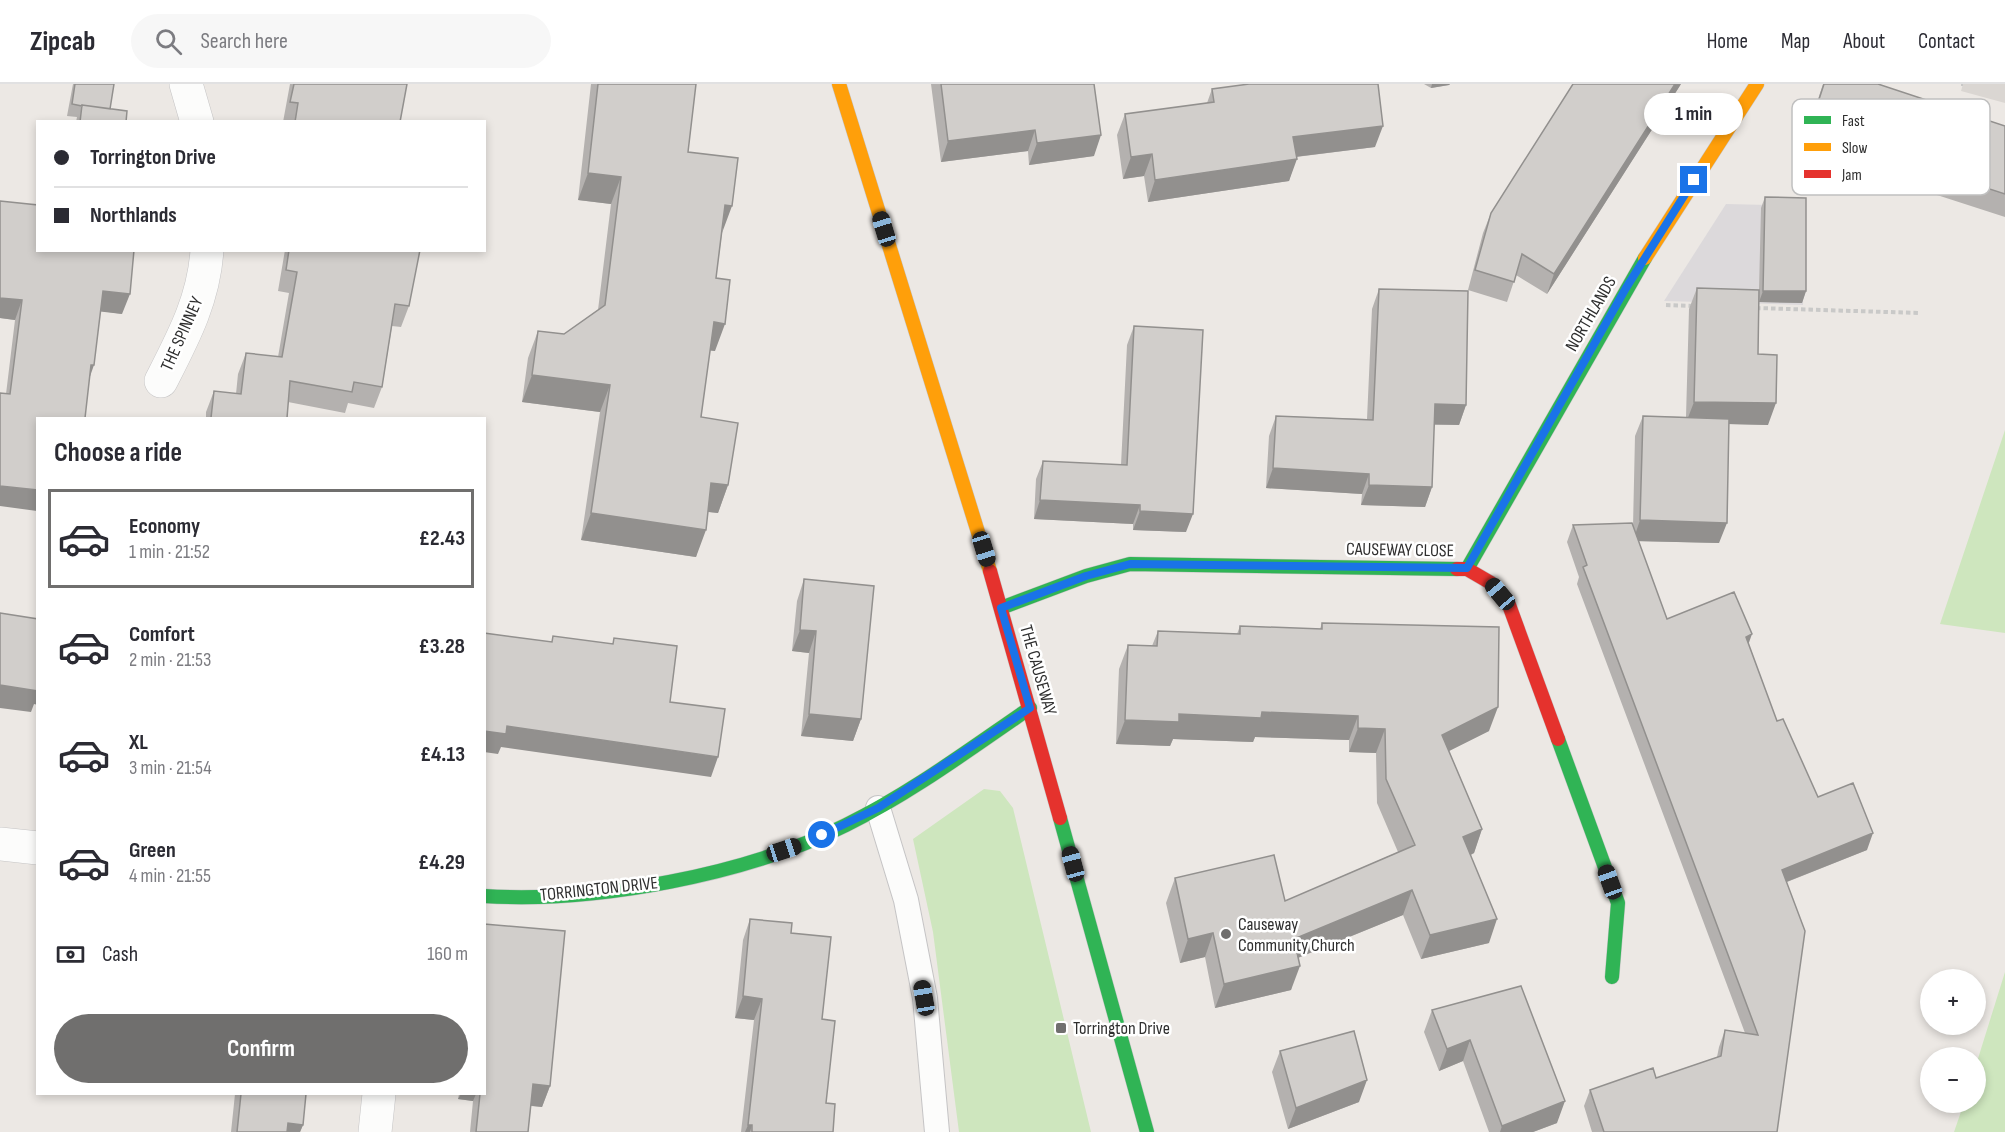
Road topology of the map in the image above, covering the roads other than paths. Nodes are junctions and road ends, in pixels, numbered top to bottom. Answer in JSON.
{"nodes":[{"id":1,"x":186,"y":84,"type":"edge"},
{"id":2,"x":839,"y":84,"type":"edge"},
{"id":3,"x":1757,"y":84,"type":"edge"},
{"id":4,"x":196,"y":120,"type":"edge"},
{"id":5,"x":207,"y":252,"type":"edge"},
{"id":6,"x":161,"y":381,"type":"dead end"},
{"id":7,"x":1467,"y":568,"type":"junction"},
{"id":8,"x":1001,"y":608,"type":"junction"},
{"id":9,"x":1030,"y":708,"type":"junction"},
{"id":10,"x":878,"y":808,"type":"junction"},
{"id":11,"x":0,"y":844,"type":"edge"},
{"id":12,"x":36,"y":848,"type":"edge"},
{"id":13,"x":486,"y":896,"type":"edge"},
{"id":14,"x":1612,"y":977,"type":"dead end"},
{"id":15,"x":379,"y":1095,"type":"edge"},
{"id":16,"x":375,"y":1132,"type":"edge"},
{"id":17,"x":937,"y":1132,"type":"edge"},
{"id":18,"x":1147,"y":1132,"type":"edge"}],
"edges":[{"from":1,"to":4,"type":"street"},
{"from":2,"to":8,"type":"street","name":"THE CAUSEWAY"},
{"from":3,"to":7,"type":"street","name":"NORTHLANDS"},
{"from":5,"to":6,"type":"street","name":"THE SPINNEY"},
{"from":7,"to":8,"type":"street","name":"CAUSEWAY CLOSE"},
{"from":7,"to":14,"type":"street","name":"CAUSEWAY CLOSE"},
{"from":8,"to":9,"type":"street","name":"THE CAUSEWAY"},
{"from":9,"to":10,"type":"street","name":"TORRINGTON DRIVE"},
{"from":9,"to":18,"type":"street","name":"THE CAUSEWAY"},
{"from":10,"to":13,"type":"street","name":"TORRINGTON DRIVE"},
{"from":10,"to":17,"type":"lane"},
{"from":11,"to":12,"type":"street"},
{"from":15,"to":16,"type":"street"}]}
